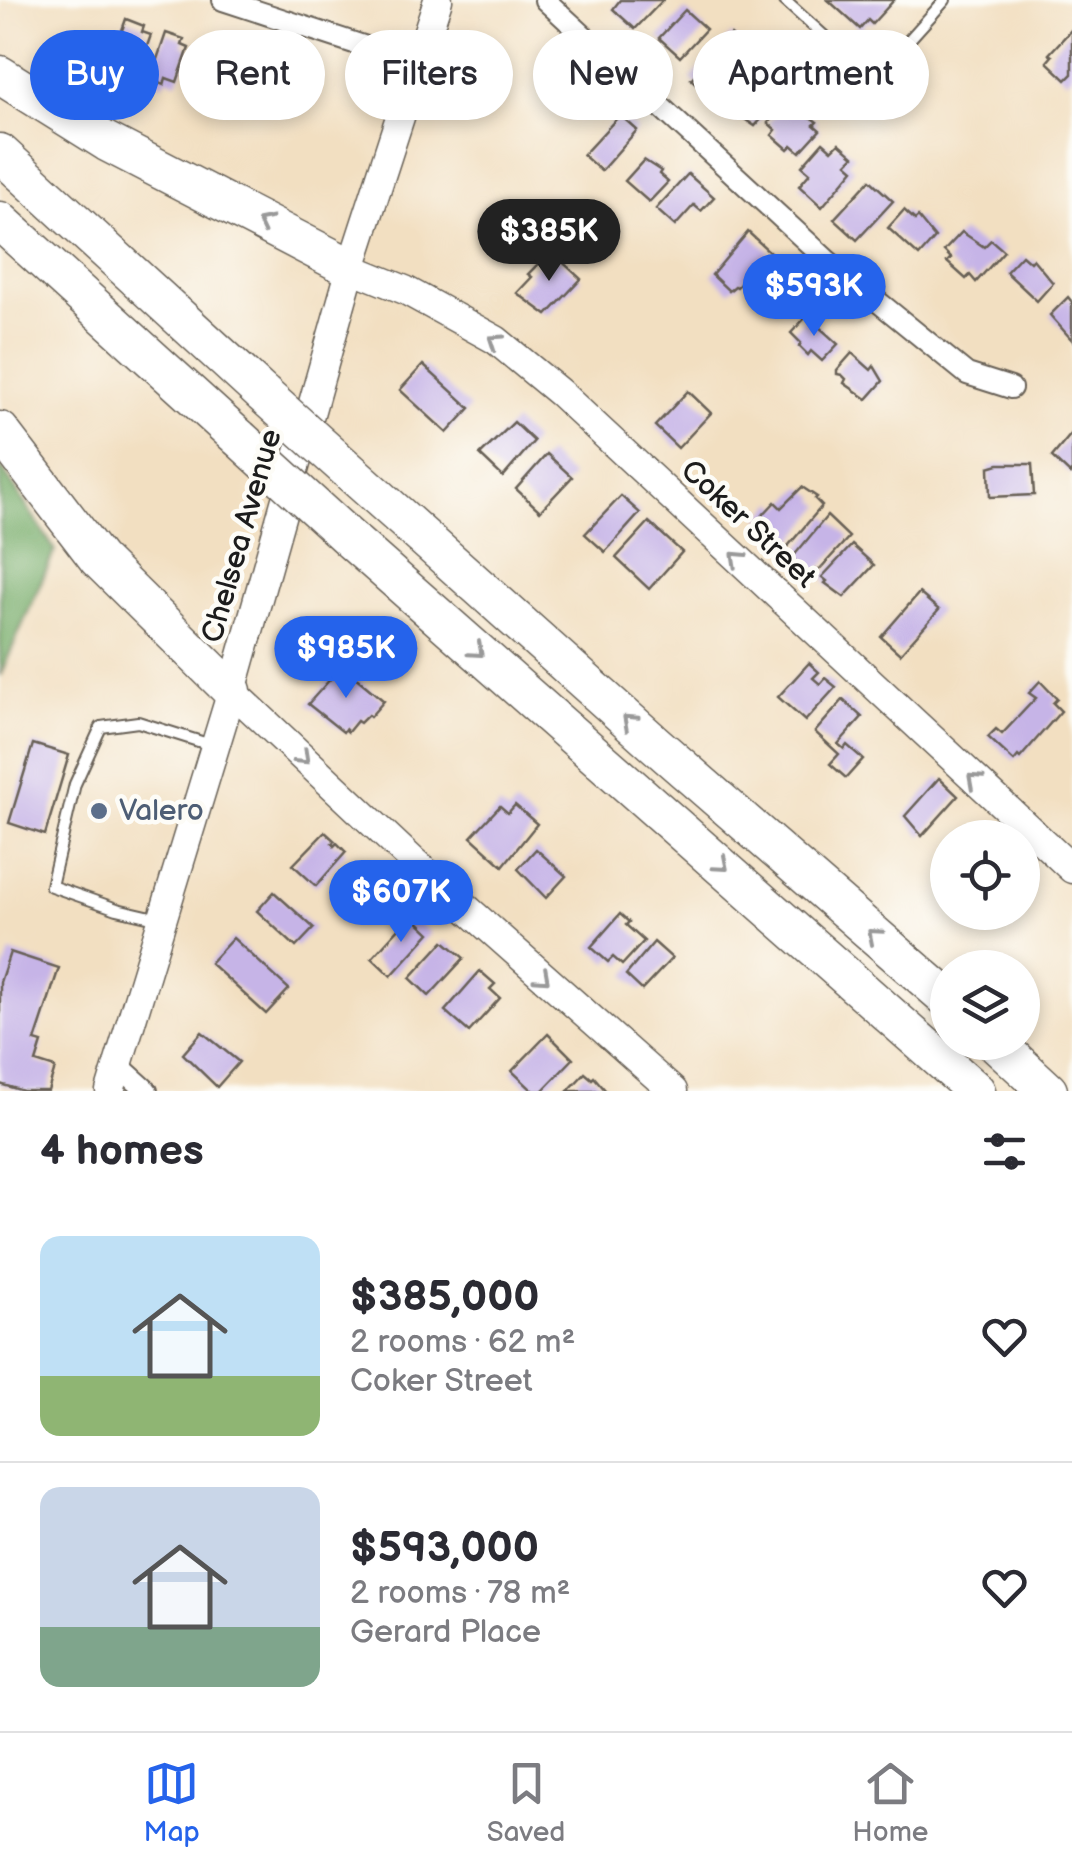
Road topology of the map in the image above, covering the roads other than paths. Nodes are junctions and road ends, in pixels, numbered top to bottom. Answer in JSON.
{"nodes":[{"id":1,"x":222,"y":0,"type":"edge"},
{"id":2,"x":438,"y":0,"type":"edge"},
{"id":3,"x":545,"y":0,"type":"edge"},
{"id":4,"x":784,"y":0,"type":"edge"},
{"id":5,"x":945,"y":0,"type":"edge"},
{"id":6,"x":429,"y":30,"type":"edge"},
{"id":7,"x":345,"y":40,"type":"edge"},
{"id":8,"x":0,"y":75,"type":"edge"},
{"id":9,"x":400,"y":120,"type":"edge"},
{"id":10,"x":0,"y":153,"type":"edge"},
{"id":11,"x":0,"y":221,"type":"edge"},
{"id":12,"x":351,"y":268,"type":"junction"},
{"id":13,"x":1010,"y":388,"type":"dead end"},
{"id":14,"x":0,"y":431,"type":"edge"},
{"id":15,"x":232,"y":692,"type":"junction"},
{"id":16,"x":215,"y":746,"type":"junction"},
{"id":17,"x":1072,"y":869,"type":"edge"},
{"id":18,"x":162,"y":920,"type":"junction"},
{"id":19,"x":930,"y":983,"type":"edge"},
{"id":20,"x":1014,"y":1060,"type":"edge"},
{"id":21,"x":114,"y":1078,"type":"edge"},
{"id":22,"x":147,"y":1091,"type":"edge"},
{"id":23,"x":673,"y":1091,"type":"edge"},
{"id":24,"x":976,"y":1091,"type":"edge"},
{"id":25,"x":1048,"y":1091,"type":"edge"}],
"edges":[{"from":1,"to":7,"type":"street"},
{"from":2,"to":6,"type":"main road","name":"Chelsea Avenue"},
{"from":3,"to":13,"type":"street"},
{"from":4,"to":5,"type":"lane"},
{"from":12,"to":8,"type":"highway","one_way":true},
{"from":9,"to":12,"type":"main road","name":"Chelsea Avenue"},
{"from":19,"to":10,"type":"highway","one_way":true,"bridge":true},
{"from":11,"to":24,"type":"highway","one_way":true,"bridge":true},
{"from":12,"to":15,"type":"main road","name":"Chelsea Avenue"},
{"from":17,"to":12,"type":"main road","name":"Coker Street","one_way":true},
{"from":14,"to":15,"type":"highway"},
{"from":15,"to":16,"type":"main road","name":"Chelsea Avenue"},
{"from":15,"to":23,"type":"main road","one_way":true},
{"from":16,"to":18,"type":"main road","name":"Chelsea Avenue"},
{"from":16,"to":18,"type":"lane"},
{"from":18,"to":21,"type":"main road","name":"Chelsea Avenue"},
{"from":20,"to":25,"type":"highway"},
{"from":21,"to":22,"type":"street"}]}
